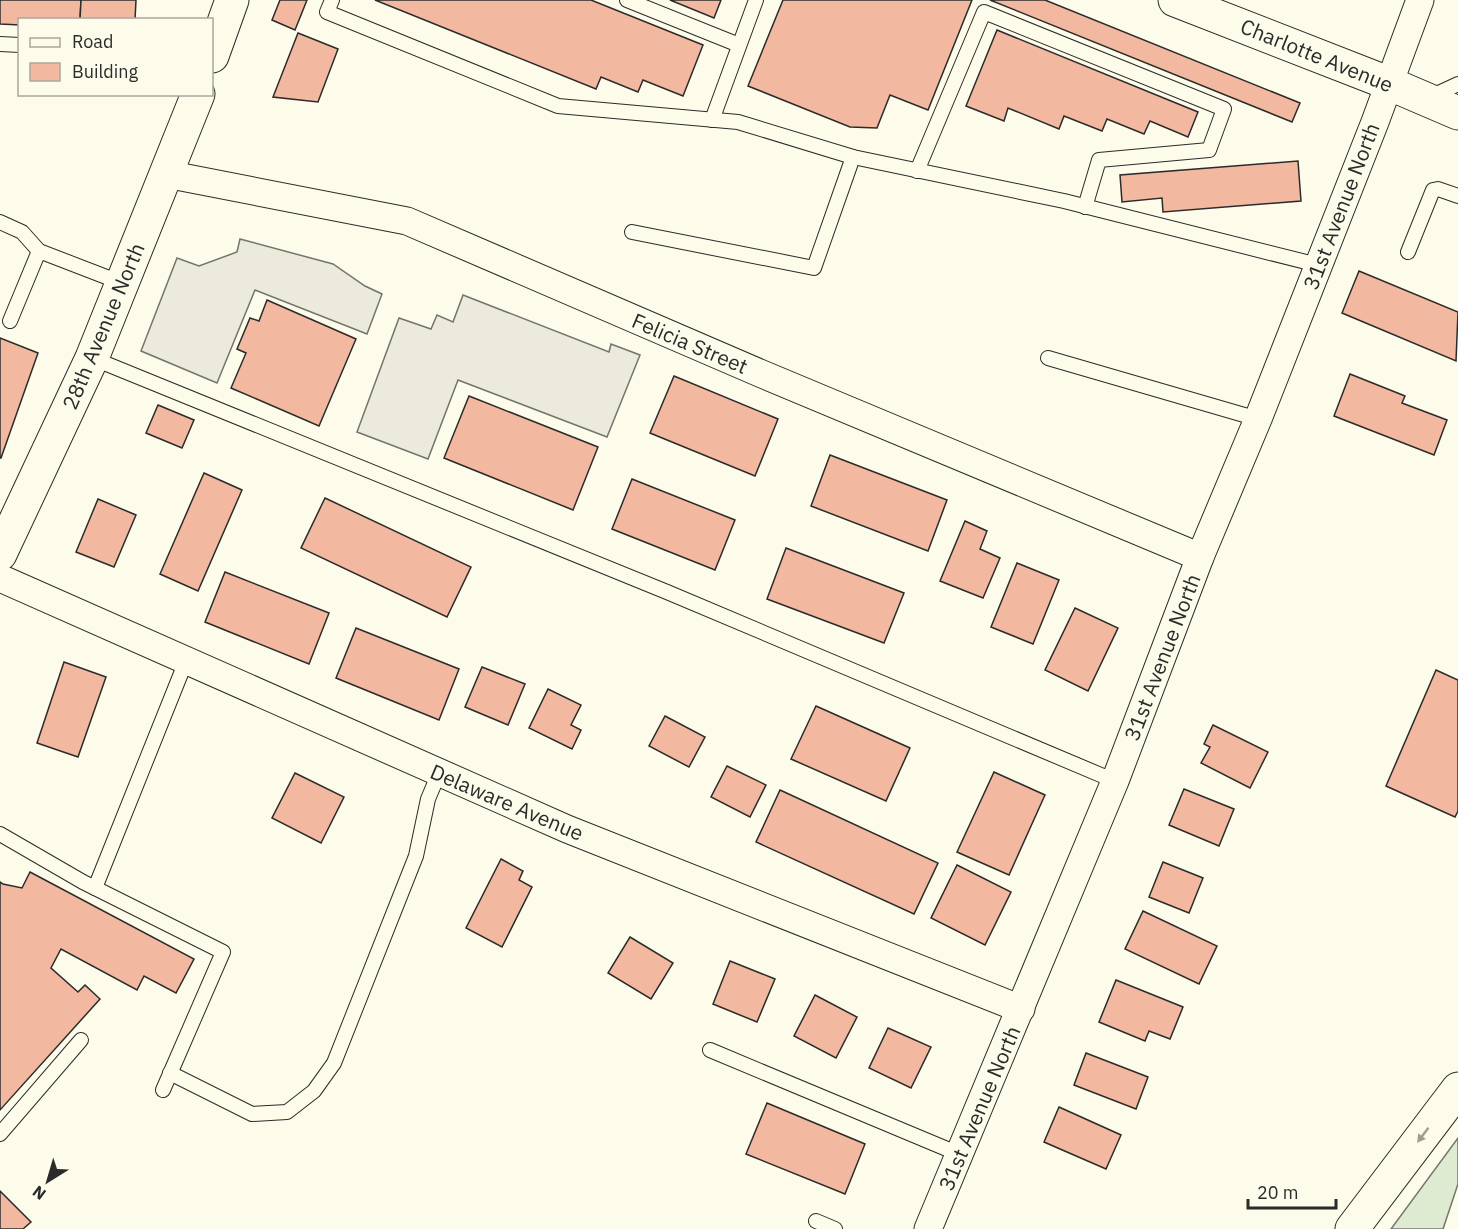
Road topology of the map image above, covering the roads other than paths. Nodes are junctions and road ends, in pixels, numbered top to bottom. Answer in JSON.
{"nodes":[{"id":1,"x":232,"y":0,"type":"edge"},
{"id":2,"x":332,"y":0,"type":"edge"},
{"id":3,"x":627,"y":0,"type":"edge"},
{"id":4,"x":756,"y":0,"type":"edge"},
{"id":5,"x":1175,"y":0,"type":"edge"},
{"id":6,"x":1420,"y":0,"type":"edge"},
{"id":7,"x":0,"y":44,"type":"edge"},
{"id":8,"x":18,"y":45,"type":"edge"},
{"id":9,"x":740,"y":45,"type":"junction"},
{"id":10,"x":213,"y":53,"type":"edge"},
{"id":11,"x":1388,"y":83,"type":"junction"},
{"id":12,"x":1458,"y":84,"type":"edge"},
{"id":13,"x":197,"y":96,"type":"edge"},
{"id":14,"x":1424,"y":99,"type":"junction"},
{"id":15,"x":1458,"y":113,"type":"edge"},
{"id":16,"x":712,"y":120,"type":"junction"},
{"id":17,"x":854,"y":157,"type":"junction"},
{"id":18,"x":917,"y":171,"type":"junction"},
{"id":19,"x":166,"y":174,"type":"junction"},
{"id":20,"x":1458,"y":196,"type":"edge"},
{"id":21,"x":1085,"y":207,"type":"junction"},
{"id":22,"x":0,"y":222,"type":"edge"},
{"id":23,"x":632,"y":232,"type":"dead end"},
{"id":24,"x":39,"y":250,"type":"junction"},
{"id":25,"x":1408,"y":252,"type":"dead end"},
{"id":26,"x":1318,"y":265,"type":"junction"},
{"id":27,"x":122,"y":283,"type":"junction"},
{"id":28,"x":10,"y":321,"type":"dead end"},
{"id":29,"x":92,"y":358,"type":"junction"},
{"id":30,"x":1048,"y":358,"type":"dead end"},
{"id":31,"x":1258,"y":419,"type":"junction"},
{"id":32,"x":0,"y":554,"type":"edge"},
{"id":33,"x":1200,"y":557,"type":"junction"},
{"id":34,"x":0,"y":578,"type":"edge"},
{"id":35,"x":186,"y":661,"type":"junction"},
{"id":36,"x":439,"y":773,"type":"junction"},
{"id":37,"x":1115,"y":781,"type":"junction"},
{"id":38,"x":0,"y":834,"type":"edge"},
{"id":39,"x":95,"y":888,"type":"junction"},
{"id":40,"x":1021,"y":1009,"type":"junction"},
{"id":41,"x":81,"y":1040,"type":"dead end"},
{"id":42,"x":710,"y":1050,"type":"dead end"},
{"id":43,"x":170,"y":1073,"type":"junction"},
{"id":44,"x":1458,"y":1089,"type":"edge"},
{"id":45,"x":163,"y":1090,"type":"dead end"},
{"id":46,"x":0,"y":1134,"type":"edge"},
{"id":47,"x":959,"y":1154,"type":"junction"},
{"id":48,"x":816,"y":1221,"type":"dead end"},
{"id":49,"x":835,"y":1229,"type":"edge"},
{"id":50,"x":928,"y":1229,"type":"edge"},
{"id":51,"x":1352,"y":1229,"type":"edge"}],
"edges":[{"from":1,"to":10,"type":"main road"},
{"from":2,"to":16,"type":"lane"},
{"from":3,"to":9,"type":"lane"},
{"from":4,"to":9,"type":"lane"},
{"from":5,"to":11,"type":"main road","name":"Charlotte Avenue"},
{"from":6,"to":11,"type":"street","name":"31st Avenue North"},
{"from":7,"to":8,"type":"lane"},
{"from":9,"to":16,"type":"lane"},
{"from":11,"to":14,"type":"main road","name":"Charlotte Avenue"},
{"from":11,"to":26,"type":"street","name":"31st Avenue North"},
{"from":12,"to":14,"type":"lane"},
{"from":13,"to":19,"type":"main road","name":"28th Avenue North"},
{"from":14,"to":15,"type":"main road","name":"Charlotte Avenue"},
{"from":16,"to":17,"type":"lane"},
{"from":17,"to":18,"type":"lane"},
{"from":17,"to":23,"type":"lane"},
{"from":18,"to":21,"type":"lane"},
{"from":18,"to":21,"type":"lane"},
{"from":19,"to":27,"type":"main road","name":"28th Avenue North"},
{"from":19,"to":33,"type":"street","name":"Felicia Street"},
{"from":20,"to":25,"type":"lane"},
{"from":21,"to":26,"type":"lane"},
{"from":22,"to":24,"type":"lane"},
{"from":24,"to":27,"type":"lane"},
{"from":24,"to":28,"type":"lane"},
{"from":26,"to":31,"type":"street","name":"31st Avenue North"},
{"from":27,"to":29,"type":"main road","name":"28th Avenue North"},
{"from":29,"to":32,"type":"main road","name":"28th Avenue North"},
{"from":29,"to":37,"type":"lane"},
{"from":30,"to":31,"type":"lane"},
{"from":31,"to":33,"type":"street","name":"31st Avenue North"},
{"from":33,"to":37,"type":"street","name":"31st Avenue North"},
{"from":34,"to":35,"type":"street","name":"Delaware Avenue"},
{"from":35,"to":36,"type":"street","name":"Delaware Avenue"},
{"from":35,"to":39,"type":"lane"},
{"from":36,"to":40,"type":"street","name":"Delaware Avenue"},
{"from":36,"to":43,"type":"lane"},
{"from":37,"to":40,"type":"street","name":"31st Avenue North"},
{"from":38,"to":39,"type":"lane"},
{"from":39,"to":43,"type":"lane"},
{"from":40,"to":47,"type":"street","name":"31st Avenue North"},
{"from":41,"to":46,"type":"lane"},
{"from":42,"to":47,"type":"lane"},
{"from":43,"to":45,"type":"lane"},
{"from":44,"to":51,"type":"main road","one_way":true},
{"from":47,"to":50,"type":"street","name":"31st Avenue North"},
{"from":48,"to":49,"type":"lane"}]}
